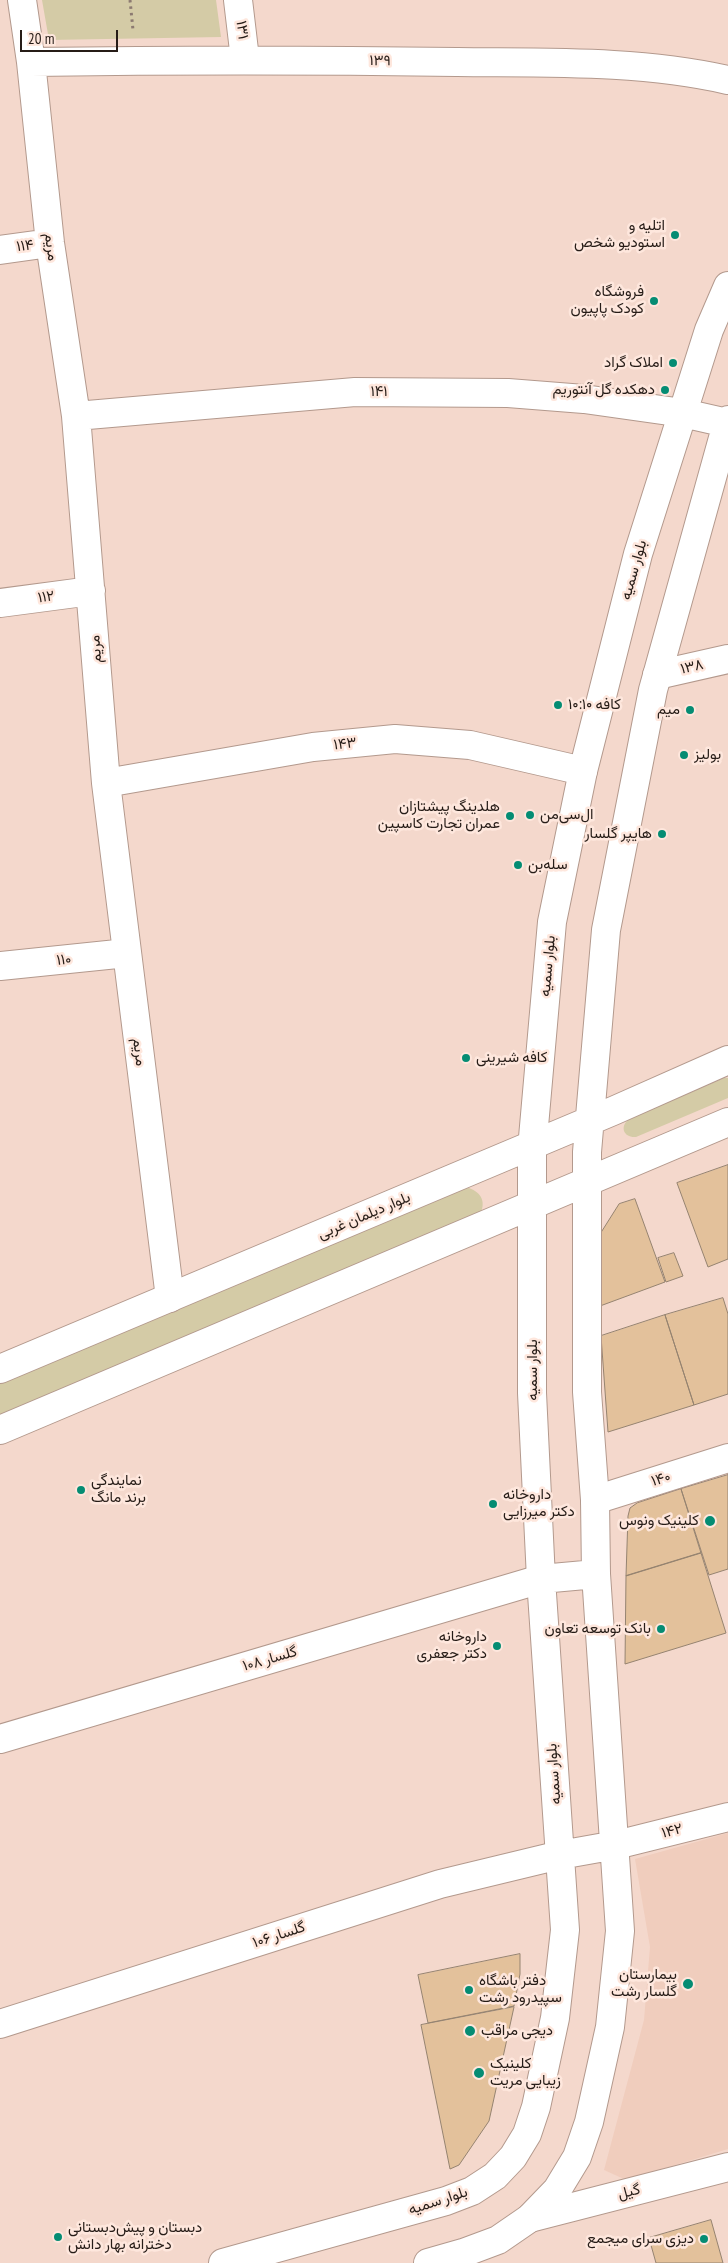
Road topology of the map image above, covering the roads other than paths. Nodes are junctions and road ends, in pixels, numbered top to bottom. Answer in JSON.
{"nodes":[{"id":1,"x":22,"y":0,"type":"edge"},
{"id":2,"x":238,"y":0,"type":"edge"},
{"id":3,"x":245,"y":59,"type":"junction"},
{"id":4,"x":31,"y":62,"type":"junction"},
{"id":5,"x":728,"y":80,"type":"edge"},
{"id":6,"x":50,"y":243,"type":"junction"},
{"id":7,"x":0,"y":250,"type":"edge"},
{"id":8,"x":728,"y":286,"type":"edge"},
{"id":9,"x":683,"y":413,"type":"junction"},
{"id":10,"x":76,"y":416,"type":"junction"},
{"id":11,"x":728,"y":421,"type":"edge"},
{"id":12,"x":91,"y":591,"type":"junction"},
{"id":13,"x":0,"y":603,"type":"edge"},
{"id":14,"x":728,"y":659,"type":"edge"},
{"id":15,"x":657,"y":675,"type":"junction"},
{"id":16,"x":583,"y":772,"type":"junction"},
{"id":17,"x":106,"y":783,"type":"junction"},
{"id":18,"x":127,"y":953,"type":"junction"},
{"id":19,"x":0,"y":966,"type":"edge"},
{"id":20,"x":728,"y":1060,"type":"edge"},
{"id":21,"x":590,"y":1120,"type":"junction"},
{"id":22,"x":728,"y":1122,"type":"edge"},
{"id":23,"x":533,"y":1145,"type":"junction"},
{"id":24,"x":587,"y":1182,"type":"junction"},
{"id":25,"x":532,"y":1205,"type":"junction"},
{"id":26,"x":170,"y":1298,"type":"junction"},
{"id":27,"x":0,"y":1369,"type":"edge"},
{"id":28,"x":0,"y":1430,"type":"edge"},
{"id":29,"x":728,"y":1458,"type":"edge"},
{"id":30,"x":595,"y":1500,"type":"junction"},
{"id":31,"x":596,"y":1574,"type":"junction"},
{"id":32,"x":541,"y":1579,"type":"junction"},
{"id":33,"x":0,"y":1739,"type":"edge"},
{"id":34,"x":728,"y":1817,"type":"edge"},
{"id":35,"x":616,"y":1844,"type":"junction"},
{"id":36,"x":560,"y":1855,"type":"junction"},
{"id":37,"x":0,"y":2024,"type":"edge"},
{"id":38,"x":728,"y":2166,"type":"edge"},
{"id":39,"x":530,"y":2218,"type":"junction"},
{"id":40,"x":223,"y":2263,"type":"edge"},
{"id":41,"x":428,"y":2263,"type":"edge"}],
"edges":[{"from":1,"to":4,"type":"main road","name":"مریم"},
{"from":2,"to":3,"type":"main road","name":"۱۳۱"},
{"from":3,"to":4,"type":"main road","name":"۱۳۹"},
{"from":3,"to":5,"type":"main road","name":"۱۳۹"},
{"from":4,"to":6,"type":"main road","name":"مریم"},
{"from":6,"to":7,"type":"main road","name":"۱۱۴"},
{"from":6,"to":10,"type":"main road","name":"مریم"},
{"from":8,"to":9,"type":"main road","name":"بلوار سمیه"},
{"from":9,"to":10,"type":"main road","name":"۱۴۱"},
{"from":9,"to":11,"type":"main road","name":"۱۴۱"},
{"from":9,"to":16,"type":"main road","name":"بلوار سمیه"},
{"from":10,"to":12,"type":"main road","name":"مریم"},
{"from":11,"to":15,"type":"main road"},
{"from":12,"to":13,"type":"main road","name":"۱۱۲"},
{"from":12,"to":17,"type":"main road","name":"مریم"},
{"from":14,"to":15,"type":"main road","name":"۱۳۸"},
{"from":15,"to":21,"type":"main road"},
{"from":16,"to":17,"type":"main road","name":"۱۴۳"},
{"from":16,"to":23,"type":"main road","name":"بلوار سمیه"},
{"from":17,"to":18,"type":"main road","name":"مریم"},
{"from":18,"to":19,"type":"main road","name":"۱۱۰"},
{"from":18,"to":26,"type":"main road","name":"مریم"},
{"from":20,"to":21,"type":"main road","name":"بلوار دیلمان غربی"},
{"from":21,"to":23,"type":"main road","name":"بلوار دیلمان غربی"},
{"from":21,"to":24,"type":"main road"},
{"from":22,"to":24,"type":"main road"},
{"from":23,"to":25,"type":"main road","name":"بلوار سمیه"},
{"from":23,"to":26,"type":"main road","name":"بلوار دیلمان غربی"},
{"from":24,"to":25,"type":"main road"},
{"from":24,"to":30,"type":"main road"},
{"from":25,"to":28,"type":"main road"},
{"from":25,"to":32,"type":"main road","name":"بلوار سمیه"},
{"from":26,"to":27,"type":"main road","name":"بلوار دیلمان غربی"},
{"from":29,"to":30,"type":"main road","name":"۱۴۰"},
{"from":30,"to":31,"type":"main road"},
{"from":31,"to":32,"type":"main road","name":"گلسار ۱۰۸"},
{"from":31,"to":35,"type":"main road"},
{"from":32,"to":33,"type":"main road","name":"گلسار ۱۰۸"},
{"from":32,"to":36,"type":"main road","name":"بلوار سمیه"},
{"from":34,"to":35,"type":"main road","name":"۱۴۲"},
{"from":35,"to":36,"type":"main road","name":"۱۴۲"},
{"from":35,"to":39,"type":"main road"},
{"from":36,"to":37,"type":"main road","name":"گلسار ۱۰۶"},
{"from":36,"to":40,"type":"main road","name":"بلوار سمیه"},
{"from":38,"to":39,"type":"main road","name":"گیل"},
{"from":39,"to":41,"type":"main road"}]}
